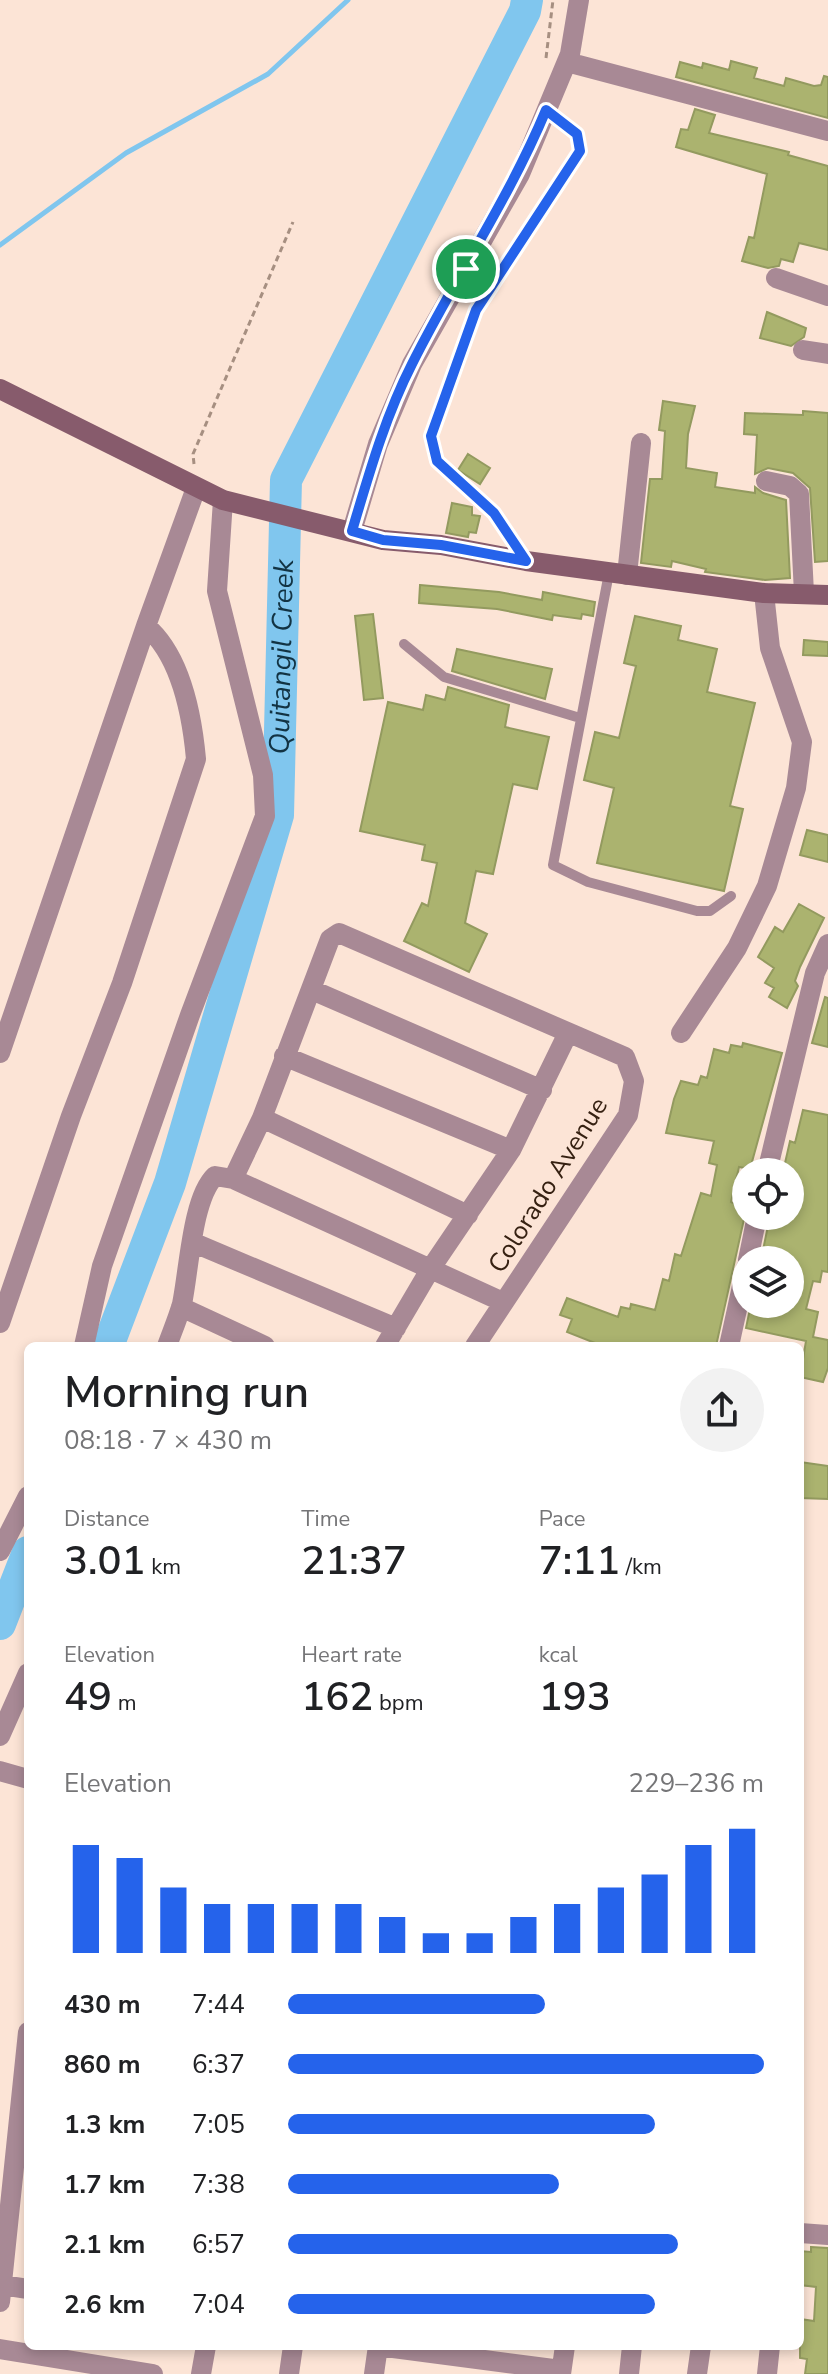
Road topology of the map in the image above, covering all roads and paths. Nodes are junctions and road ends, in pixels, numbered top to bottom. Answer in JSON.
{"nodes":[{"id":1,"x":579,"y":0,"type":"edge"},
{"id":2,"x":567,"y":62,"type":"junction"},
{"id":3,"x":546,"y":110,"type":"junction"},
{"id":4,"x":828,"y":131,"type":"edge"},
{"id":5,"x":293,"y":222,"type":"dead end"},
{"id":6,"x":776,"y":278,"type":"dead end"},
{"id":7,"x":828,"y":296,"type":"edge"},
{"id":8,"x":803,"y":350,"type":"dead end"},
{"id":9,"x":828,"y":354,"type":"edge"},
{"id":10,"x":0,"y":389,"type":"edge"},
{"id":11,"x":641,"y":443,"type":"dead end"},
{"id":12,"x":766,"y":481,"type":"dead end"},
{"id":13,"x":196,"y":488,"type":"junction"},
{"id":14,"x":223,"y":500,"type":"junction"},
{"id":15,"x":352,"y":531,"type":"junction"},
{"id":16,"x":526,"y":561,"type":"junction"},
{"id":17,"x":618,"y":574,"type":"junction"},
{"id":18,"x":764,"y":593,"type":"junction"},
{"id":19,"x":804,"y":593,"type":"junction"},
{"id":20,"x":828,"y":595,"type":"edge"},
{"id":21,"x":146,"y":626,"type":"junction"},
{"id":22,"x":404,"y":644,"type":"dead end"},
{"id":23,"x":580,"y":718,"type":"junction"},
{"id":24,"x":731,"y":896,"type":"dead end"},
{"id":25,"x":828,"y":944,"type":"edge"},
{"id":26,"x":312,"y":990,"type":"junction"},
{"id":27,"x":568,"y":1033,"type":"junction"},
{"id":28,"x":681,"y":1033,"type":"dead end"},
{"id":29,"x":0,"y":1053,"type":"edge"},
{"id":30,"x":284,"y":1056,"type":"junction"},
{"id":31,"x":542,"y":1090,"type":"junction"},
{"id":32,"x":262,"y":1118,"type":"junction"},
{"id":33,"x":511,"y":1150,"type":"junction"},
{"id":34,"x":770,"y":1158,"type":"edge"},
{"id":35,"x":233,"y":1179,"type":"junction"},
{"id":36,"x":468,"y":1215,"type":"junction"},
{"id":37,"x":192,"y":1242,"type":"junction"},
{"id":38,"x":431,"y":1268,"type":"junction"},
{"id":39,"x":503,"y":1302,"type":"junction"},
{"id":40,"x":181,"y":1307,"type":"junction"},
{"id":41,"x":735,"y":1318,"type":"edge"},
{"id":42,"x":0,"y":1323,"type":"edge"},
{"id":43,"x":396,"y":1328,"type":"junction"},
{"id":44,"x":85,"y":1342,"type":"edge"},
{"id":45,"x":168,"y":1342,"type":"edge"},
{"id":46,"x":250,"y":1342,"type":"edge"},
{"id":47,"x":387,"y":1342,"type":"edge"},
{"id":48,"x":478,"y":1342,"type":"edge"},
{"id":49,"x":730,"y":1342,"type":"edge"},
{"id":50,"x":24,"y":1504,"type":"edge"},
{"id":51,"x":0,"y":1551,"type":"edge"},
{"id":52,"x":24,"y":1682,"type":"edge"},
{"id":53,"x":0,"y":1736,"type":"edge"},
{"id":54,"x":0,"y":1771,"type":"edge"},
{"id":55,"x":24,"y":1778,"type":"edge"},
{"id":56,"x":24,"y":2107,"type":"edge"},
{"id":57,"x":18,"y":2217,"type":"edge"},
{"id":58,"x":804,"y":2233,"type":"edge"},
{"id":59,"x":828,"y":2235,"type":"edge"},
{"id":60,"x":24,"y":2290,"type":"edge"},
{"id":61,"x":1,"y":2294,"type":"edge"},
{"id":62,"x":0,"y":2349,"type":"edge"},
{"id":63,"x":205,"y":2350,"type":"edge"},
{"id":64,"x":292,"y":2350,"type":"edge"},
{"id":65,"x":377,"y":2350,"type":"edge"},
{"id":66,"x":406,"y":2350,"type":"edge"},
{"id":67,"x":564,"y":2350,"type":"edge"},
{"id":68,"x":632,"y":2350,"type":"edge"},
{"id":69,"x":700,"y":2350,"type":"edge"},
{"id":70,"x":770,"y":2350,"type":"edge"},
{"id":71,"x":561,"y":2372,"type":"edge"},
{"id":72,"x":153,"y":2374,"type":"edge"},
{"id":73,"x":201,"y":2374,"type":"edge"},
{"id":74,"x":289,"y":2374,"type":"edge"},
{"id":75,"x":374,"y":2374,"type":"edge"},
{"id":76,"x":629,"y":2374,"type":"edge"},
{"id":77,"x":697,"y":2374,"type":"edge"},
{"id":78,"x":767,"y":2374,"type":"edge"}],
"edges":[{"from":1,"to":2,"type":"street"},
{"from":2,"to":3,"type":"street"},
{"from":2,"to":4,"type":"street"},
{"from":3,"to":15,"type":"street"},
{"from":3,"to":16,"type":"path"},
{"from":5,"to":13,"type":"path"},
{"from":6,"to":7,"type":"street"},
{"from":8,"to":9,"type":"street"},
{"from":10,"to":13,"type":"street"},
{"from":11,"to":17,"type":"street"},
{"from":12,"to":19,"type":"street"},
{"from":13,"to":14,"type":"street"},
{"from":13,"to":21,"type":"street"},
{"from":14,"to":15,"type":"street"},
{"from":14,"to":44,"type":"street"},
{"from":15,"to":16,"type":"street"},
{"from":16,"to":17,"type":"street"},
{"from":17,"to":18,"type":"street"},
{"from":17,"to":23,"type":"lane"},
{"from":18,"to":19,"type":"street"},
{"from":18,"to":28,"type":"street"},
{"from":19,"to":20,"type":"street"},
{"from":21,"to":29,"type":"street"},
{"from":21,"to":42,"type":"street"},
{"from":22,"to":23,"type":"lane"},
{"from":23,"to":24,"type":"lane"},
{"from":25,"to":34,"type":"street"},
{"from":26,"to":27,"type":"street","name":"Colorado Avenue"},
{"from":26,"to":30,"type":"street"},
{"from":26,"to":31,"type":"street"},
{"from":27,"to":31,"type":"street"},
{"from":27,"to":39,"type":"street","name":"Colorado Avenue"},
{"from":30,"to":32,"type":"street"},
{"from":30,"to":33,"type":"street"},
{"from":31,"to":33,"type":"street"},
{"from":32,"to":35,"type":"street"},
{"from":32,"to":36,"type":"street"},
{"from":33,"to":36,"type":"street"},
{"from":35,"to":37,"type":"street"},
{"from":35,"to":38,"type":"street"},
{"from":36,"to":38,"type":"street"},
{"from":37,"to":40,"type":"street"},
{"from":37,"to":43,"type":"street"},
{"from":38,"to":39,"type":"street"},
{"from":38,"to":43,"type":"street"},
{"from":39,"to":48,"type":"street","name":"Colorado Avenue"},
{"from":40,"to":45,"type":"street"},
{"from":40,"to":46,"type":"street"},
{"from":41,"to":49,"type":"street"},
{"from":43,"to":47,"type":"street"},
{"from":50,"to":51,"type":"street"},
{"from":52,"to":53,"type":"street"},
{"from":54,"to":55,"type":"street"},
{"from":56,"to":57,"type":"street"},
{"from":57,"to":61,"type":"street"},
{"from":58,"to":59,"type":"street"},
{"from":60,"to":61,"type":"street"},
{"from":62,"to":72,"type":"street"},
{"from":63,"to":73,"type":"street"},
{"from":64,"to":74,"type":"street"},
{"from":65,"to":75,"type":"street"},
{"from":66,"to":71,"type":"street"},
{"from":67,"to":71,"type":"street"},
{"from":68,"to":76,"type":"street"},
{"from":69,"to":77,"type":"street"},
{"from":70,"to":78,"type":"street"}]}
